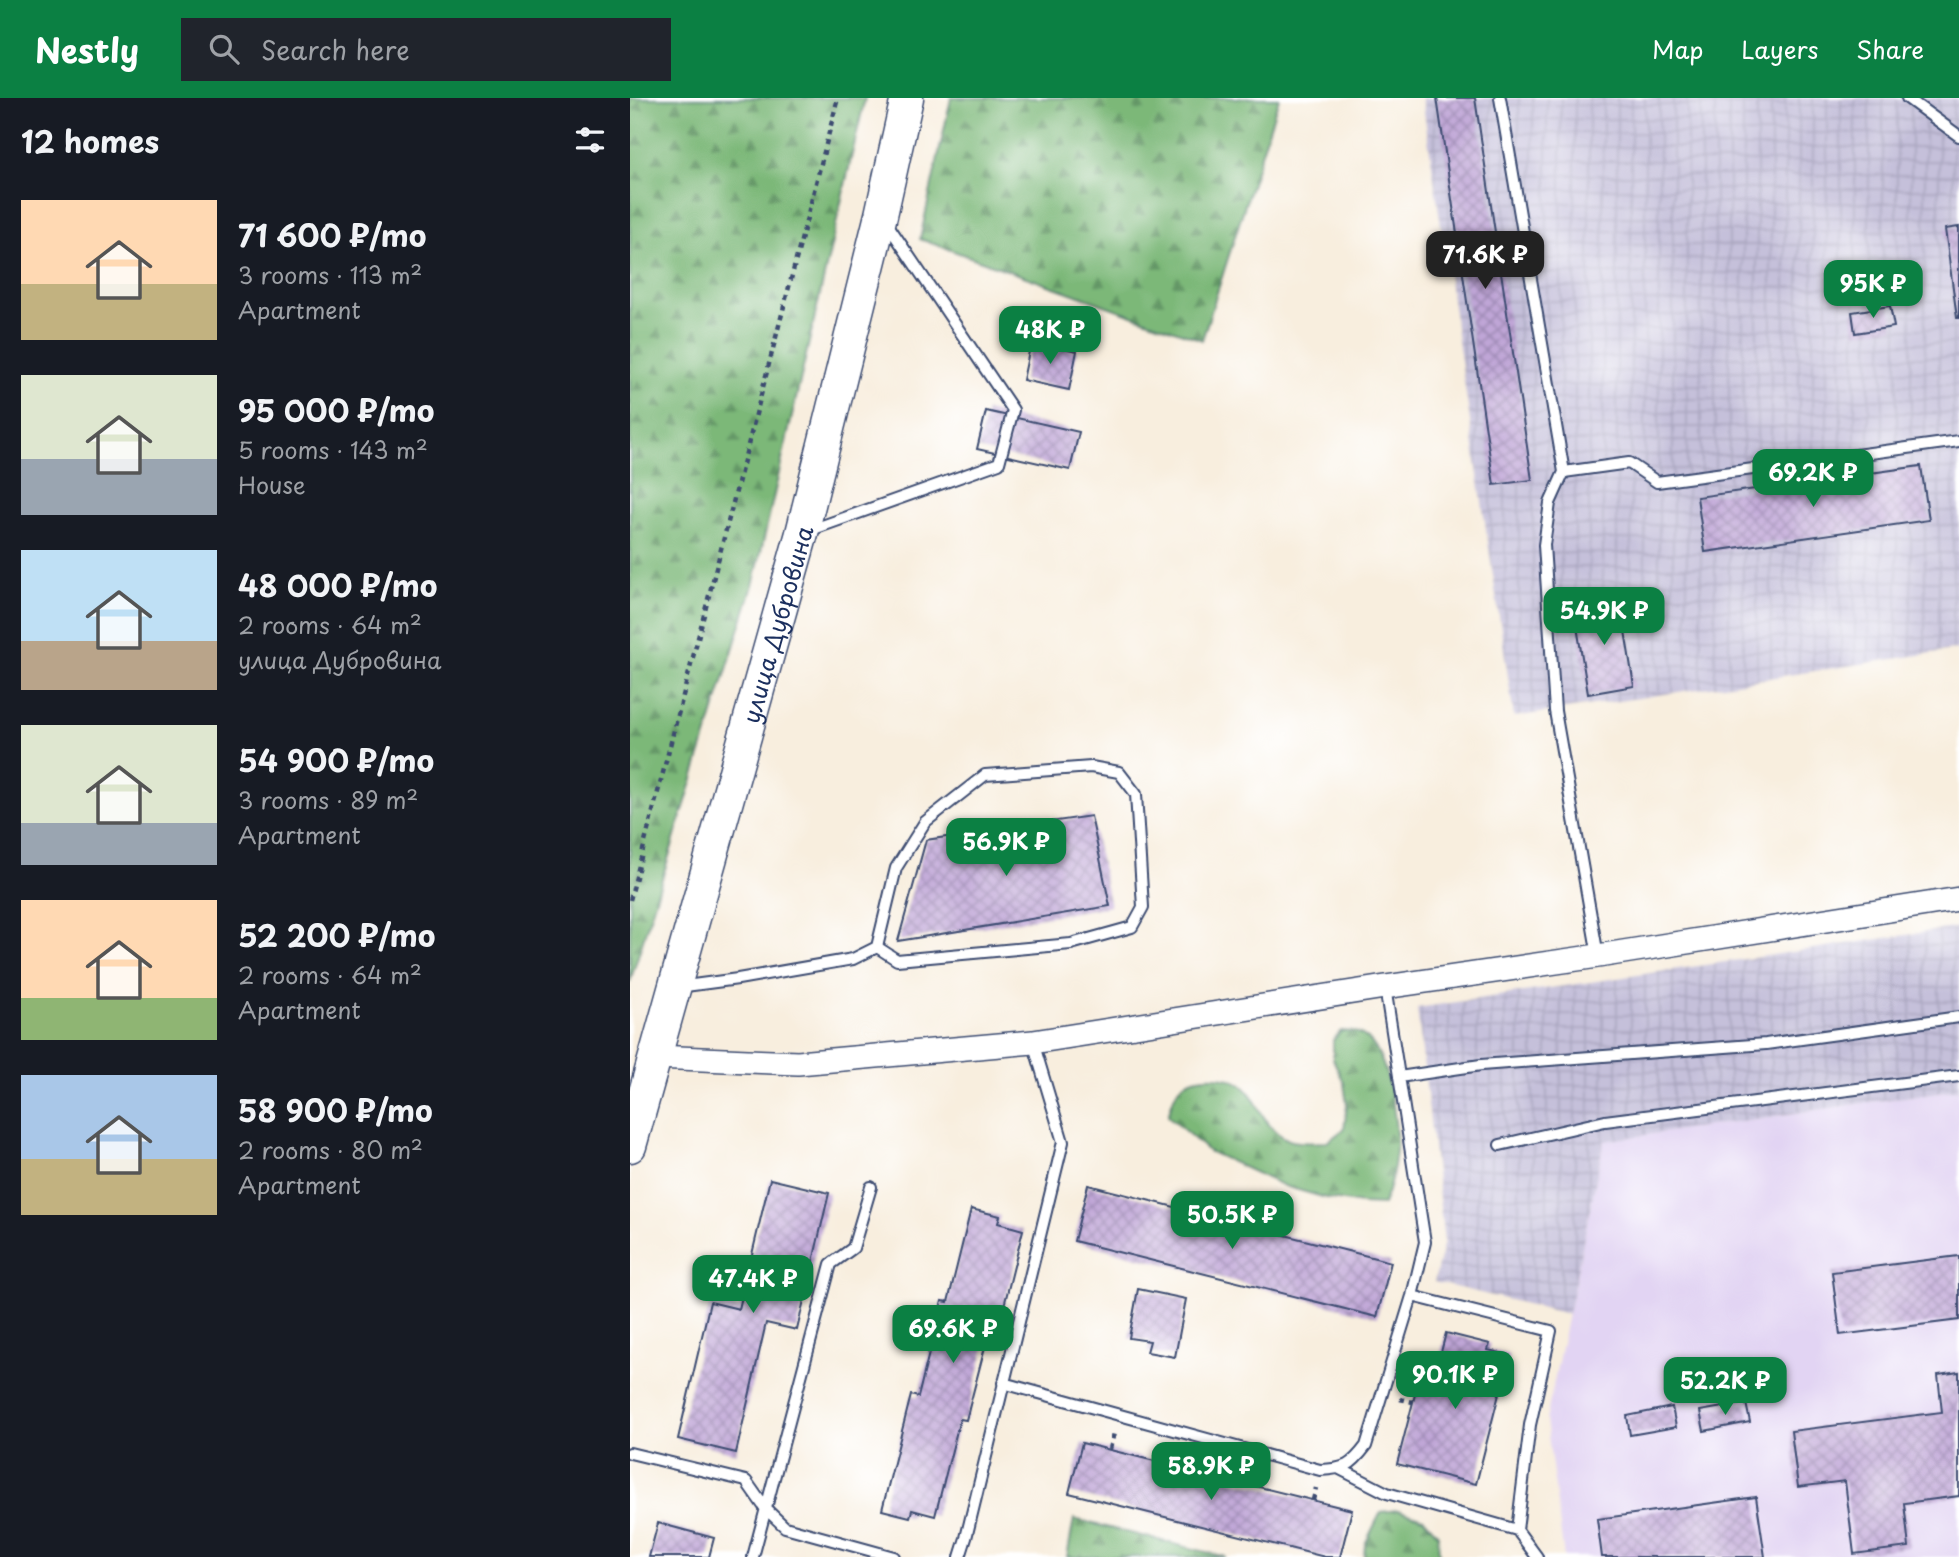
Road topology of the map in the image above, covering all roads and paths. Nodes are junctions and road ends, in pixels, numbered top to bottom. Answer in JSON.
{"nodes":[{"id":1,"x":838,"y":98,"type":"edge"},
{"id":2,"x":908,"y":98,"type":"edge"},
{"id":3,"x":1500,"y":98,"type":"edge"},
{"id":4,"x":1907,"y":98,"type":"edge"},
{"id":5,"x":1959,"y":136,"type":"edge"},
{"id":6,"x":881,"y":215,"type":"junction"},
{"id":7,"x":1959,"y":440,"type":"edge"},
{"id":8,"x":1564,"y":472,"type":"junction"},
{"id":9,"x":802,"y":533,"type":"junction"},
{"id":10,"x":1959,"y":899,"type":"edge"},
{"id":11,"x":630,"y":900,"type":"edge"},
{"id":12,"x":877,"y":947,"type":"junction"},
{"id":13,"x":1598,"y":956,"type":"junction"},
{"id":14,"x":675,"y":987,"type":"junction"},
{"id":15,"x":1385,"y":987,"type":"junction"},
{"id":16,"x":1959,"y":1017,"type":"edge"},
{"id":17,"x":1033,"y":1042,"type":"junction"},
{"id":18,"x":655,"y":1057,"type":"junction"},
{"id":19,"x":1959,"y":1076,"type":"edge"},
{"id":20,"x":1399,"y":1077,"type":"junction"},
{"id":21,"x":1500,"y":1145,"type":"dead end"},
{"id":22,"x":630,"y":1146,"type":"edge"},
{"id":23,"x":871,"y":1187,"type":"dead end"},
{"id":24,"x":1412,"y":1296,"type":"junction"},
{"id":25,"x":1003,"y":1383,"type":"junction"},
{"id":26,"x":630,"y":1453,"type":"edge"},
{"id":27,"x":1340,"y":1469,"type":"junction"},
{"id":28,"x":765,"y":1508,"type":"junction"},
{"id":29,"x":1517,"y":1530,"type":"junction"},
{"id":30,"x":853,"y":1552,"type":"edge"},
{"id":31,"x":753,"y":1557,"type":"edge"},
{"id":32,"x":894,"y":1557,"type":"edge"},
{"id":33,"x":960,"y":1557,"type":"edge"},
{"id":34,"x":1537,"y":1557,"type":"edge"}],
"edges":[{"from":1,"to":11,"type":"path"},
{"from":2,"to":6,"type":"main road","name":"улица Дубровина"},
{"from":3,"to":8,"type":"lane"},
{"from":4,"to":5,"type":"lane"},
{"from":6,"to":9,"type":"main road","name":"улица Дубровина"},
{"from":6,"to":9,"type":"lane"},
{"from":7,"to":8,"type":"lane"},
{"from":8,"to":13,"type":"lane"},
{"from":9,"to":14,"type":"main road","name":"улица Дубровина"},
{"from":10,"to":13,"type":"street"},
{"from":12,"to":12,"type":"lane"},
{"from":12,"to":14,"type":"lane"},
{"from":13,"to":15,"type":"street"},
{"from":14,"to":18,"type":"main road","name":"улица Дубровина"},
{"from":15,"to":17,"type":"street"},
{"from":15,"to":20,"type":"lane"},
{"from":16,"to":20,"type":"lane"},
{"from":17,"to":18,"type":"street"},
{"from":17,"to":25,"type":"lane"},
{"from":18,"to":22,"type":"main road","name":"улица Дубровина"},
{"from":19,"to":21,"type":"lane"},
{"from":20,"to":24,"type":"lane"},
{"from":23,"to":28,"type":"lane"},
{"from":24,"to":27,"type":"lane"},
{"from":24,"to":29,"type":"lane"},
{"from":25,"to":27,"type":"lane"},
{"from":25,"to":33,"type":"lane"},
{"from":26,"to":28,"type":"lane"},
{"from":27,"to":29,"type":"lane"},
{"from":28,"to":30,"type":"lane"},
{"from":28,"to":31,"type":"lane"},
{"from":29,"to":34,"type":"lane"},
{"from":30,"to":32,"type":"lane"}]}
